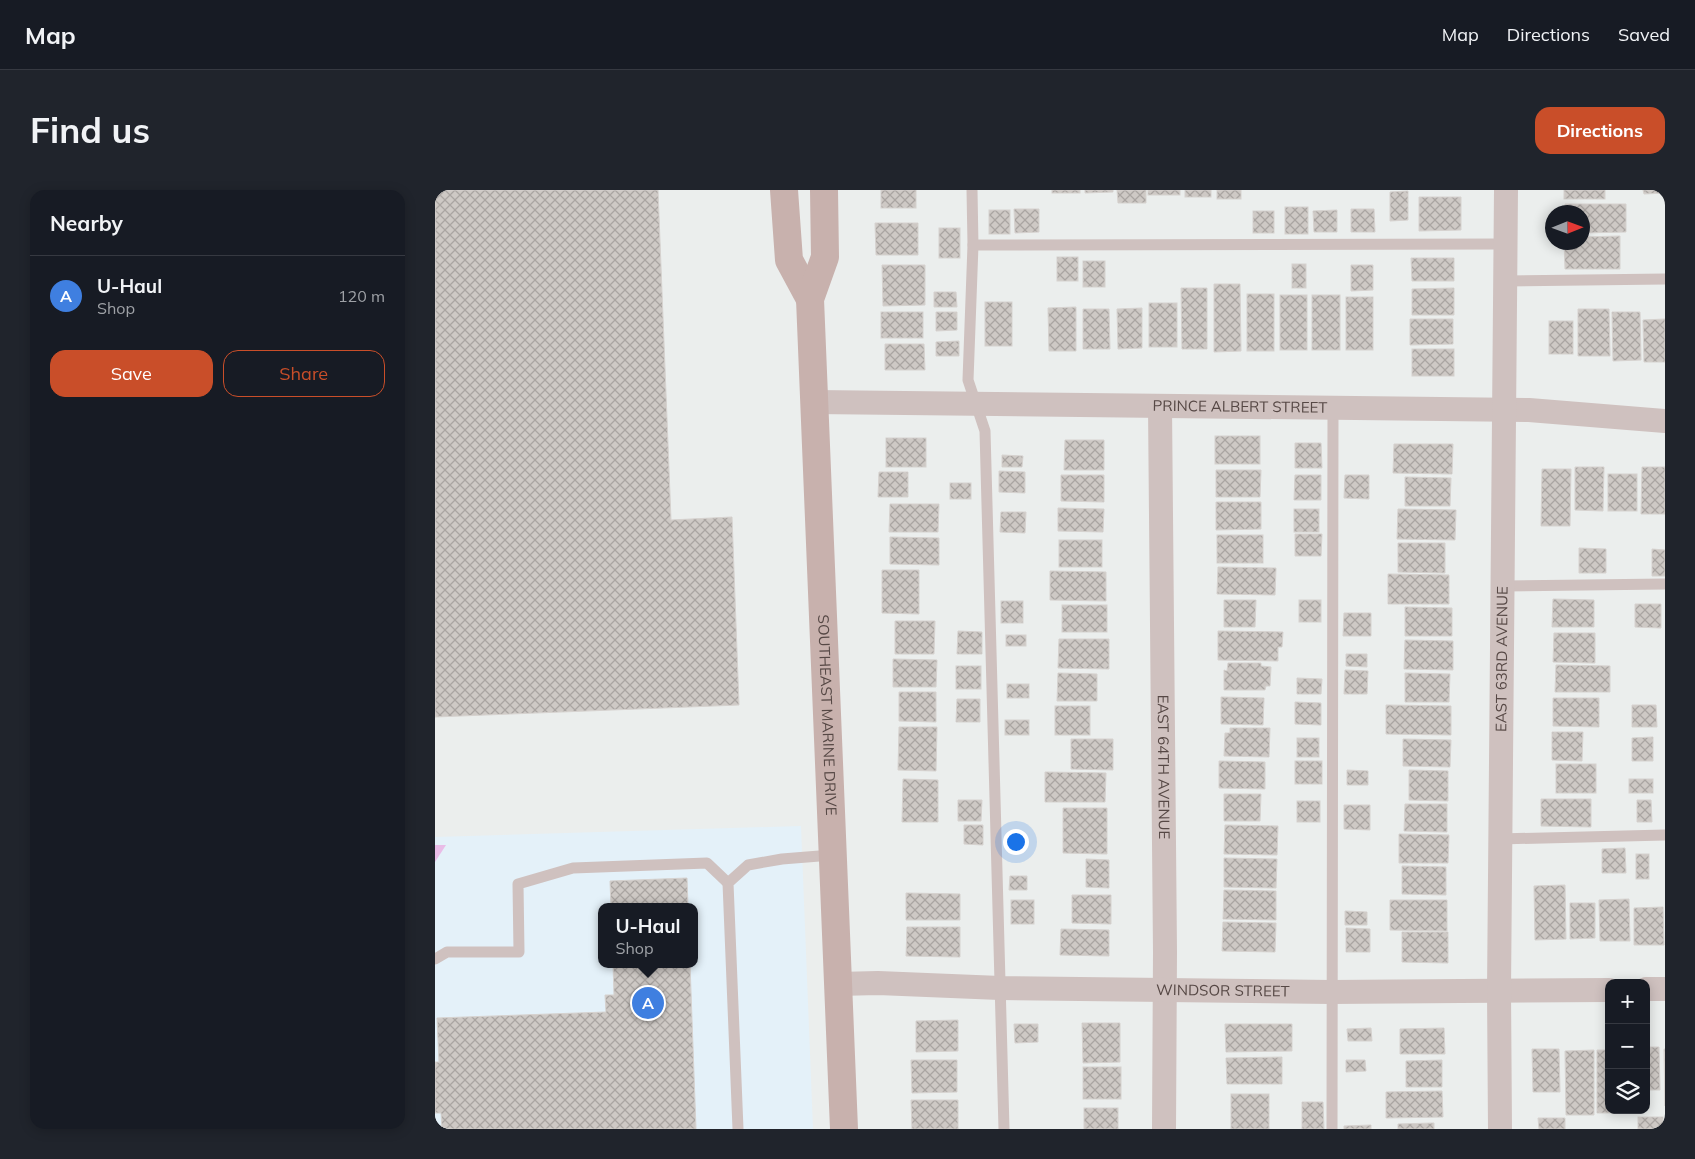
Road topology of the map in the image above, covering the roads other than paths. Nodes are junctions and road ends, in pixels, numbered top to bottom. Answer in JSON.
{"nodes":[{"id":1,"x":784,"y":190,"type":"edge"},
{"id":2,"x":824,"y":190,"type":"edge"},
{"id":3,"x":972,"y":190,"type":"edge"},
{"id":4,"x":1506,"y":190,"type":"edge"},
{"id":5,"x":1505,"y":244,"type":"junction"},
{"id":6,"x":973,"y":246,"type":"junction"},
{"id":7,"x":1665,"y":279,"type":"edge"},
{"id":8,"x":1505,"y":281,"type":"junction"},
{"id":9,"x":810,"y":299,"type":"junction"},
{"id":10,"x":814,"y":402,"type":"junction"},
{"id":11,"x":977,"y":405,"type":"junction"},
{"id":12,"x":1160,"y":406,"type":"junction"},
{"id":13,"x":1333,"y":408,"type":"junction"},
{"id":14,"x":1505,"y":410,"type":"junction"},
{"id":15,"x":1665,"y":421,"type":"edge"},
{"id":16,"x":1665,"y":584,"type":"edge"},
{"id":17,"x":1504,"y":586,"type":"junction"},
{"id":18,"x":1665,"y":835,"type":"edge"},
{"id":19,"x":1500,"y":839,"type":"junction"},
{"id":20,"x":833,"y":855,"type":"junction"},
{"id":21,"x":728,"y":883,"type":"junction"},
{"id":22,"x":435,"y":959,"type":"edge"},
{"id":23,"x":838,"y":984,"type":"junction"},
{"id":24,"x":1000,"y":988,"type":"junction"},
{"id":25,"x":1164,"y":989,"type":"junction"},
{"id":26,"x":1650,"y":989,"type":"edge"},
{"id":27,"x":1665,"y":989,"type":"edge"},
{"id":28,"x":1605,"y":990,"type":"edge"},
{"id":29,"x":1499,"y":991,"type":"junction"},
{"id":30,"x":1331,"y":992,"type":"junction"},
{"id":31,"x":738,"y":1129,"type":"edge"},
{"id":32,"x":844,"y":1129,"type":"edge"},
{"id":33,"x":1004,"y":1129,"type":"edge"},
{"id":34,"x":1164,"y":1129,"type":"edge"},
{"id":35,"x":1332,"y":1129,"type":"edge"},
{"id":36,"x":1500,"y":1129,"type":"edge"}],
"edges":[{"from":1,"to":9,"type":"main road","name":"SOUTHEAST MARINE DRIVE"},
{"from":2,"to":9,"type":"main road","name":"SOUTHEAST MARINE DRIVE"},
{"from":3,"to":6,"type":"lane"},
{"from":4,"to":5,"type":"street","name":"EAST 63RD AVENUE"},
{"from":5,"to":6,"type":"lane"},
{"from":5,"to":8,"type":"street","name":"EAST 63RD AVENUE"},
{"from":6,"to":11,"type":"lane"},
{"from":7,"to":8,"type":"lane"},
{"from":8,"to":14,"type":"street","name":"EAST 63RD AVENUE"},
{"from":9,"to":10,"type":"main road","name":"SOUTHEAST MARINE DRIVE"},
{"from":10,"to":11,"type":"street","name":"PRINCE ALBERT STREET"},
{"from":10,"to":20,"type":"main road","name":"SOUTHEAST MARINE DRIVE"},
{"from":11,"to":12,"type":"street","name":"PRINCE ALBERT STREET"},
{"from":11,"to":24,"type":"lane"},
{"from":12,"to":13,"type":"street","name":"PRINCE ALBERT STREET"},
{"from":12,"to":25,"type":"street","name":"EAST 64TH AVENUE"},
{"from":13,"to":14,"type":"street","name":"PRINCE ALBERT STREET"},
{"from":13,"to":30,"type":"lane"},
{"from":14,"to":15,"type":"street","name":"PRINCE ALBERT STREET"},
{"from":14,"to":17,"type":"street","name":"EAST 63RD AVENUE"},
{"from":16,"to":17,"type":"lane"},
{"from":17,"to":19,"type":"street","name":"EAST 63RD AVENUE"},
{"from":18,"to":19,"type":"lane"},
{"from":19,"to":29,"type":"street","name":"EAST 63RD AVENUE"},
{"from":20,"to":21,"type":"lane"},
{"from":20,"to":23,"type":"main road","name":"SOUTHEAST MARINE DRIVE"},
{"from":21,"to":22,"type":"lane"},
{"from":21,"to":31,"type":"lane"},
{"from":23,"to":24,"type":"street","name":"WINDSOR STREET"},
{"from":23,"to":32,"type":"main road","name":"SOUTHEAST MARINE DRIVE"},
{"from":24,"to":25,"type":"street","name":"WINDSOR STREET"},
{"from":24,"to":33,"type":"lane"},
{"from":25,"to":30,"type":"street","name":"WINDSOR STREET"},
{"from":25,"to":34,"type":"street","name":"EAST 64TH AVENUE"},
{"from":26,"to":27,"type":"street"},
{"from":28,"to":29,"type":"street","name":"WINDSOR STREET"},
{"from":29,"to":30,"type":"street","name":"WINDSOR STREET"},
{"from":29,"to":36,"type":"street","name":"EAST 63RD AVENUE"},
{"from":30,"to":35,"type":"lane"}]}
